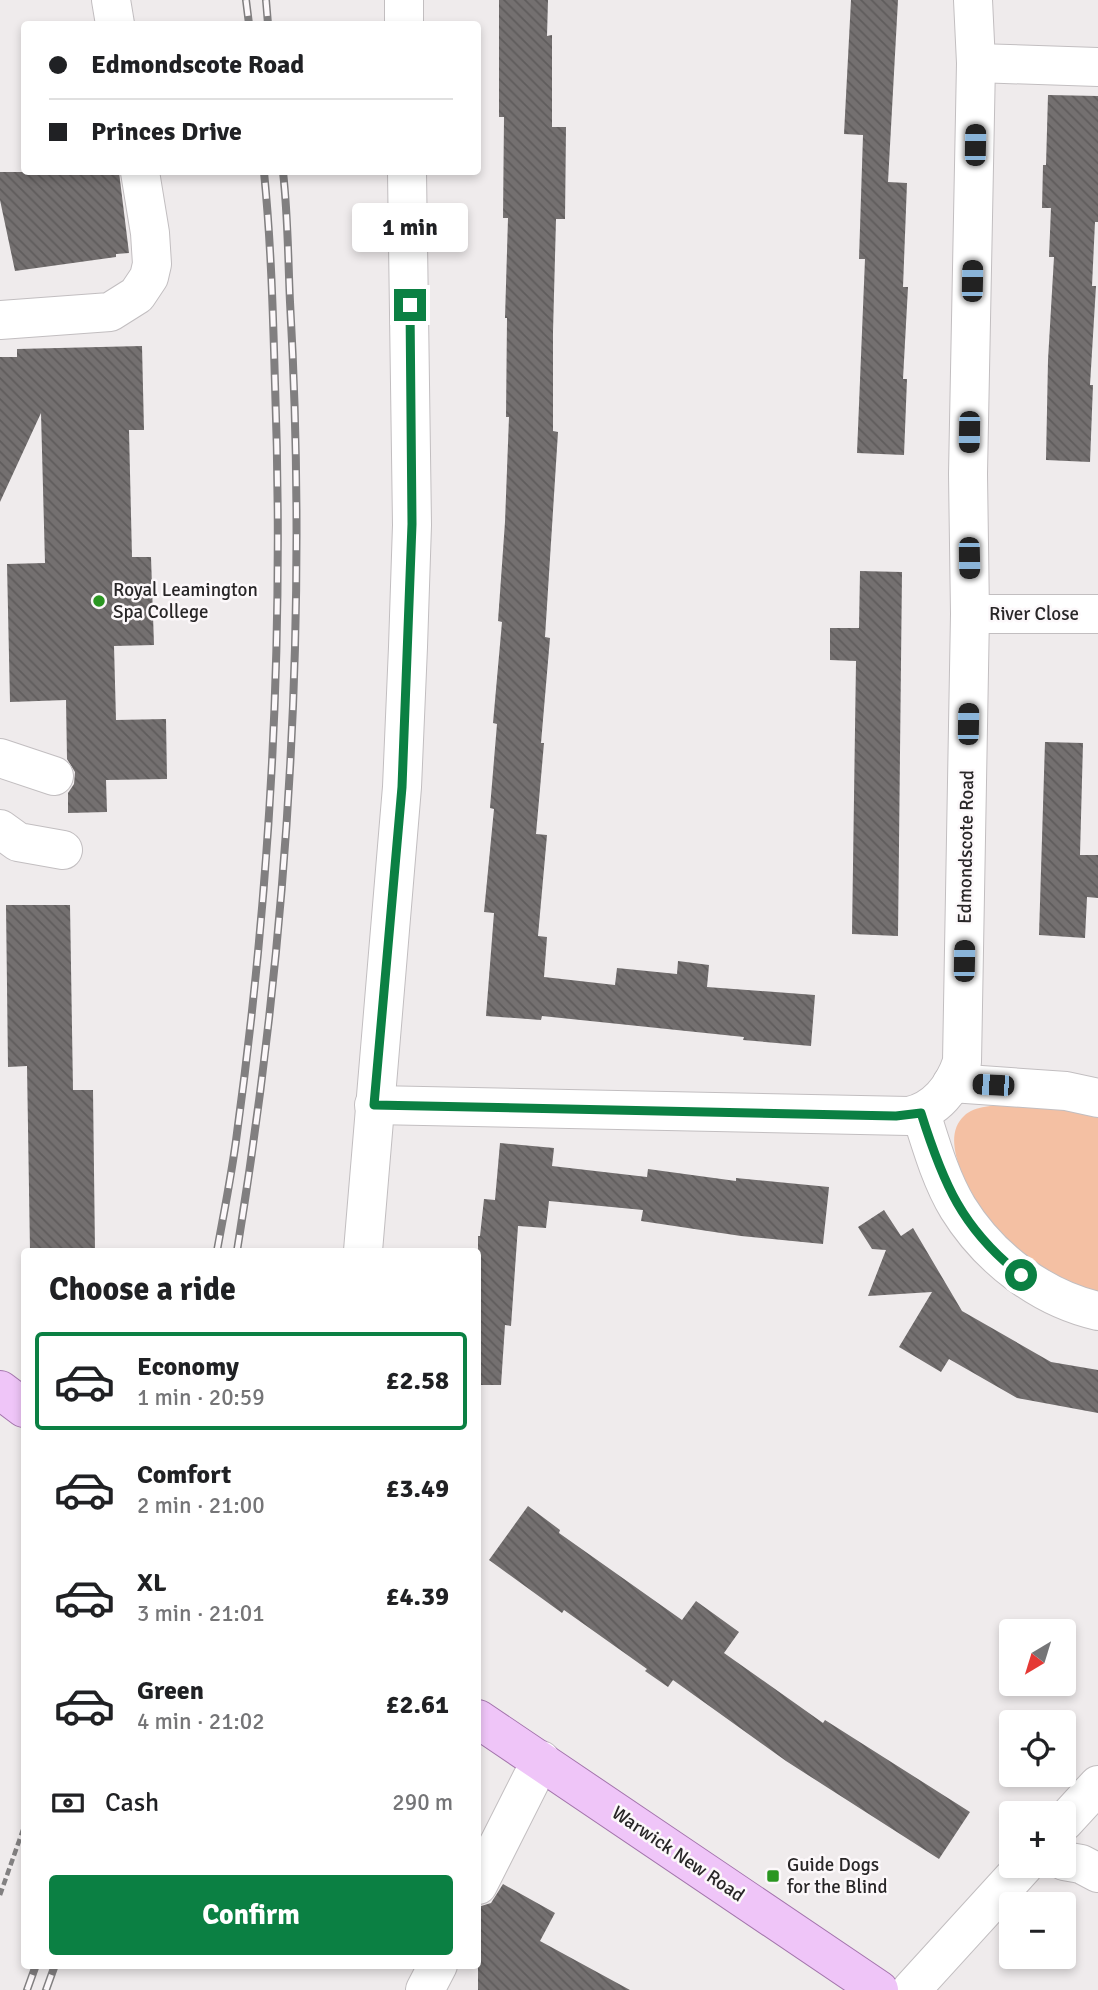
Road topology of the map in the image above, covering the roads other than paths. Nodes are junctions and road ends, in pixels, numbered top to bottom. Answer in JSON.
{"nodes":[{"id":1,"x":111,"y":0,"type":"edge"},
{"id":2,"x":404,"y":0,"type":"edge"},
{"id":3,"x":973,"y":0,"type":"edge"},
{"id":4,"x":114,"y":21,"type":"edge"},
{"id":5,"x":404,"y":21,"type":"edge"},
{"id":6,"x":976,"y":63,"type":"junction"},
{"id":7,"x":1098,"y":67,"type":"edge"},
{"id":8,"x":140,"y":175,"type":"edge"},
{"id":9,"x":407,"y":175,"type":"edge"},
{"id":10,"x":0,"y":320,"type":"edge"},
{"id":11,"x":970,"y":614,"type":"junction"},
{"id":12,"x":1098,"y":614,"type":"edge"},
{"id":13,"x":0,"y":758,"type":"edge"},
{"id":14,"x":54,"y":776,"type":"dead end"},
{"id":15,"x":0,"y":829,"type":"edge"},
{"id":16,"x":63,"y":850,"type":"dead end"},
{"id":17,"x":952,"y":1083,"type":"junction"},
{"id":18,"x":1098,"y":1098,"type":"edge"},
{"id":19,"x":374,"y":1105,"type":"junction"},
{"id":20,"x":921,"y":1113,"type":"junction"},
{"id":21,"x":363,"y":1248,"type":"edge"},
{"id":22,"x":1098,"y":1311,"type":"edge"},
{"id":23,"x":0,"y":1390,"type":"edge"},
{"id":24,"x":21,"y":1406,"type":"edge"},
{"id":25,"x":481,"y":1721,"type":"edge"},
{"id":26,"x":541,"y":1760,"type":"junction"},
{"id":27,"x":1098,"y":1785,"type":"edge"},
{"id":28,"x":1076,"y":1809,"type":"edge"},
{"id":29,"x":1076,"y":1863,"type":"edge"},
{"id":30,"x":1098,"y":1874,"type":"edge"},
{"id":31,"x":1013,"y":1878,"type":"edge"},
{"id":32,"x":481,"y":1879,"type":"edge"},
{"id":33,"x":436,"y":1969,"type":"edge"},
{"id":34,"x":425,"y":1990,"type":"edge"},
{"id":35,"x":879,"y":1990,"type":"edge"},
{"id":36,"x":911,"y":1990,"type":"edge"}],
"edges":[{"from":1,"to":4,"type":"street"},
{"from":2,"to":5,"type":"street"},
{"from":3,"to":6,"type":"street","name":"Edmondscote Road"},
{"from":6,"to":7,"type":"street"},
{"from":6,"to":11,"type":"street","name":"Edmondscote Road"},
{"from":8,"to":10,"type":"street"},
{"from":9,"to":19,"type":"street"},
{"from":11,"to":12,"type":"street","name":"River Close"},
{"from":11,"to":17,"type":"street","name":"Edmondscote Road"},
{"from":13,"to":14,"type":"street"},
{"from":15,"to":16,"type":"street"},
{"from":17,"to":18,"type":"street"},
{"from":17,"to":20,"type":"street","name":"Edmondscote Road"},
{"from":19,"to":20,"type":"street"},
{"from":19,"to":21,"type":"street"},
{"from":20,"to":22,"type":"street"},
{"from":23,"to":24,"type":"main road"},
{"from":25,"to":26,"type":"main road","name":"Warwick New Road"},
{"from":26,"to":32,"type":"street"},
{"from":26,"to":35,"type":"main road","name":"Warwick New Road"},
{"from":27,"to":28,"type":"street"},
{"from":29,"to":30,"type":"street"},
{"from":31,"to":36,"type":"street"},
{"from":33,"to":34,"type":"street"}]}
